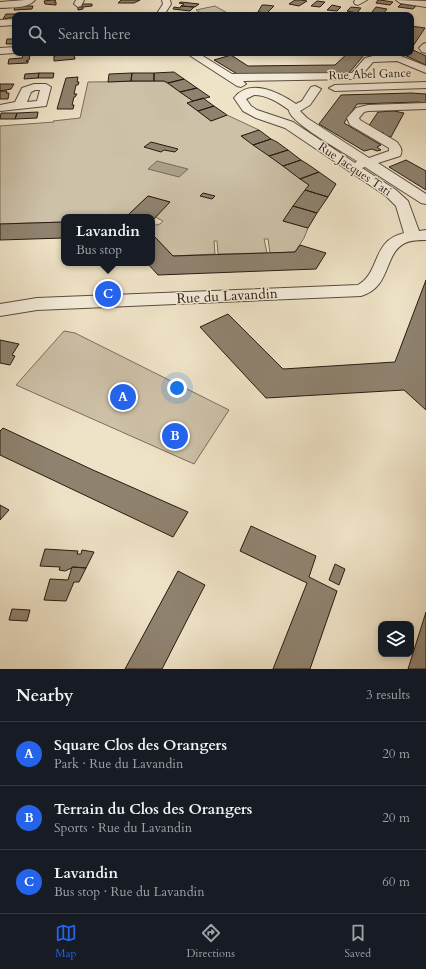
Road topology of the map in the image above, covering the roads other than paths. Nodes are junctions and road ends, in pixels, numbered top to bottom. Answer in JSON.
{"nodes":[{"id":1,"x":31,"y":0,"type":"edge"},
{"id":2,"x":166,"y":0,"type":"edge"},
{"id":3,"x":400,"y":0,"type":"edge"},
{"id":4,"x":426,"y":4,"type":"edge"},
{"id":5,"x":0,"y":5,"type":"edge"},
{"id":6,"x":162,"y":12,"type":"edge"},
{"id":7,"x":12,"y":22,"type":"edge"},
{"id":8,"x":0,"y":23,"type":"edge"},
{"id":9,"x":426,"y":46,"type":"edge"},
{"id":10,"x":0,"y":50,"type":"edge"},
{"id":11,"x":12,"y":50,"type":"edge"},
{"id":12,"x":426,"y":50,"type":"edge"},
{"id":13,"x":182,"y":56,"type":"edge"},
{"id":14,"x":196,"y":56,"type":"edge"},
{"id":15,"x":426,"y":70,"type":"edge"},
{"id":16,"x":230,"y":77,"type":"junction"},
{"id":17,"x":426,"y":84,"type":"edge"},
{"id":18,"x":302,"y":89,"type":"dead end"},
{"id":19,"x":316,"y":89,"type":"junction"},
{"id":20,"x":289,"y":90,"type":"dead end"},
{"id":21,"x":261,"y":92,"type":"junction"},
{"id":22,"x":242,"y":96,"type":"junction"},
{"id":23,"x":20,"y":104,"type":"dead end"},
{"id":24,"x":426,"y":106,"type":"edge"},
{"id":25,"x":0,"y":108,"type":"edge"},
{"id":26,"x":294,"y":111,"type":"junction"},
{"id":27,"x":277,"y":120,"type":"junction"},
{"id":28,"x":369,"y":163,"type":"junction"},
{"id":29,"x":350,"y":166,"type":"junction"},
{"id":30,"x":426,"y":200,"type":"edge"},
{"id":31,"x":419,"y":235,"type":"edge"},
{"id":32,"x":0,"y":310,"type":"edge"}],
"edges":[{"from":1,"to":5,"type":"street"},
{"from":2,"to":6,"type":"street"},
{"from":3,"to":4,"type":"street"},
{"from":7,"to":8,"type":"street"},
{"from":9,"to":12,"type":"street"},
{"from":10,"to":11,"type":"street"},
{"from":13,"to":22,"type":"street"},
{"from":14,"to":16,"type":"street","name":"Rue Jacques Tati"},
{"from":15,"to":16,"type":"street"},
{"from":16,"to":21,"type":"street","name":"Rue Jacques Tati"},
{"from":17,"to":19,"type":"street","name":"Rue Abel Gance"},
{"from":18,"to":19,"type":"street","name":"Rue Abel Gance"},
{"from":19,"to":26,"type":"street","name":"Rue Abel Gance"},
{"from":20,"to":21,"type":"street"},
{"from":21,"to":22,"type":"street"},
{"from":21,"to":26,"type":"street","name":"Rue Jacques Tati"},
{"from":22,"to":27,"type":"street","name":"Rue Jacques Tati"},
{"from":23,"to":25,"type":"street"},
{"from":24,"to":28,"type":"street"},
{"from":26,"to":27,"type":"street"},
{"from":26,"to":28,"type":"street","name":"Rue Jacques Tati"},
{"from":27,"to":29,"type":"street","name":"Rue Jacques Tati"},
{"from":28,"to":29,"type":"street"},
{"from":28,"to":30,"type":"street","name":"Rue Jacques Tati"},
{"from":29,"to":31,"type":"street","name":"Rue Jacques Tati"},
{"from":31,"to":32,"type":"street","name":"Rue du Lavandin"}]}
